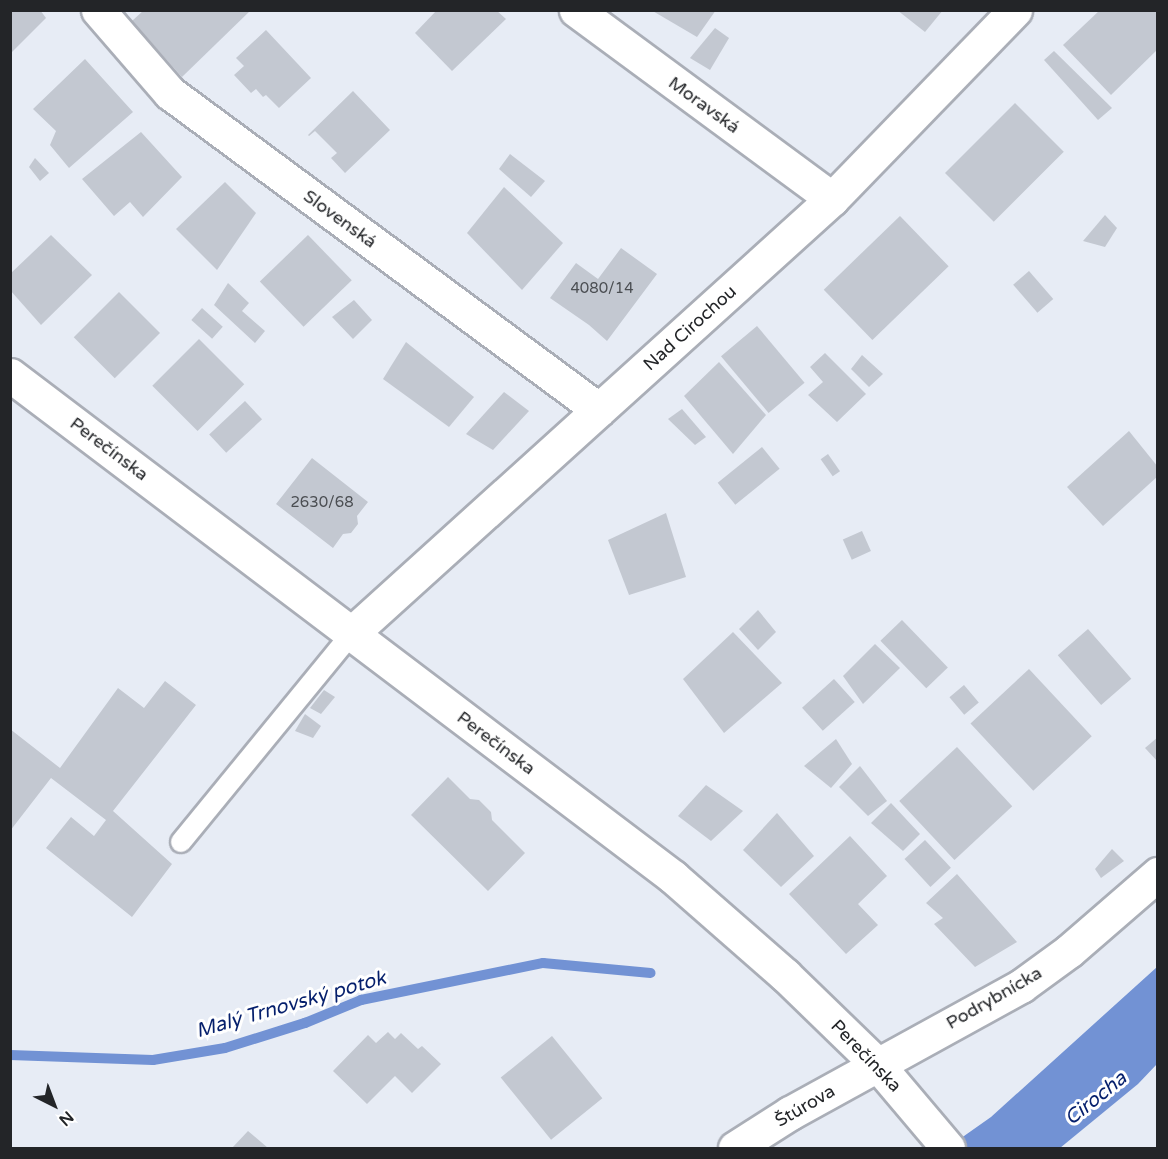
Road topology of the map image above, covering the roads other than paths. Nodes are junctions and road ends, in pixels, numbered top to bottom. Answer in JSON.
{"nodes":[{"id":1,"x":98,"y":10,"type":"edge"},
{"id":2,"x":576,"y":10,"type":"edge"},
{"id":3,"x":1015,"y":10,"type":"edge"},
{"id":4,"x":832,"y":199,"type":"junction"},
{"id":5,"x":10,"y":375,"type":"edge"},
{"id":6,"x":599,"y":410,"type":"junction"},
{"id":7,"x":352,"y":633,"type":"junction"},
{"id":8,"x":181,"y":842,"type":"dead end"},
{"id":9,"x":1158,"y":874,"type":"edge"},
{"id":10,"x":877,"y":1064,"type":"junction"},
{"id":11,"x":735,"y":1149,"type":"edge"},
{"id":12,"x":948,"y":1149,"type":"edge"}],
"edges":[{"from":1,"to":6,"type":"street","name":"Slovenská"},
{"from":2,"to":4,"type":"street","name":"Moravská"},
{"from":3,"to":4,"type":"street","name":"Nad Cirochou"},
{"from":4,"to":6,"type":"street","name":"Nad Cirochou"},
{"from":5,"to":7,"type":"street","name":"Perečínska"},
{"from":6,"to":7,"type":"street","name":"Nad Cirochou"},
{"from":7,"to":8,"type":"lane"},
{"from":7,"to":10,"type":"street","name":"Perečínska"},
{"from":9,"to":10,"type":"street","name":"Podrybnícka"},
{"from":10,"to":11,"type":"street","name":"Štúrova"},
{"from":10,"to":12,"type":"street","name":"Perečínska"}]}
